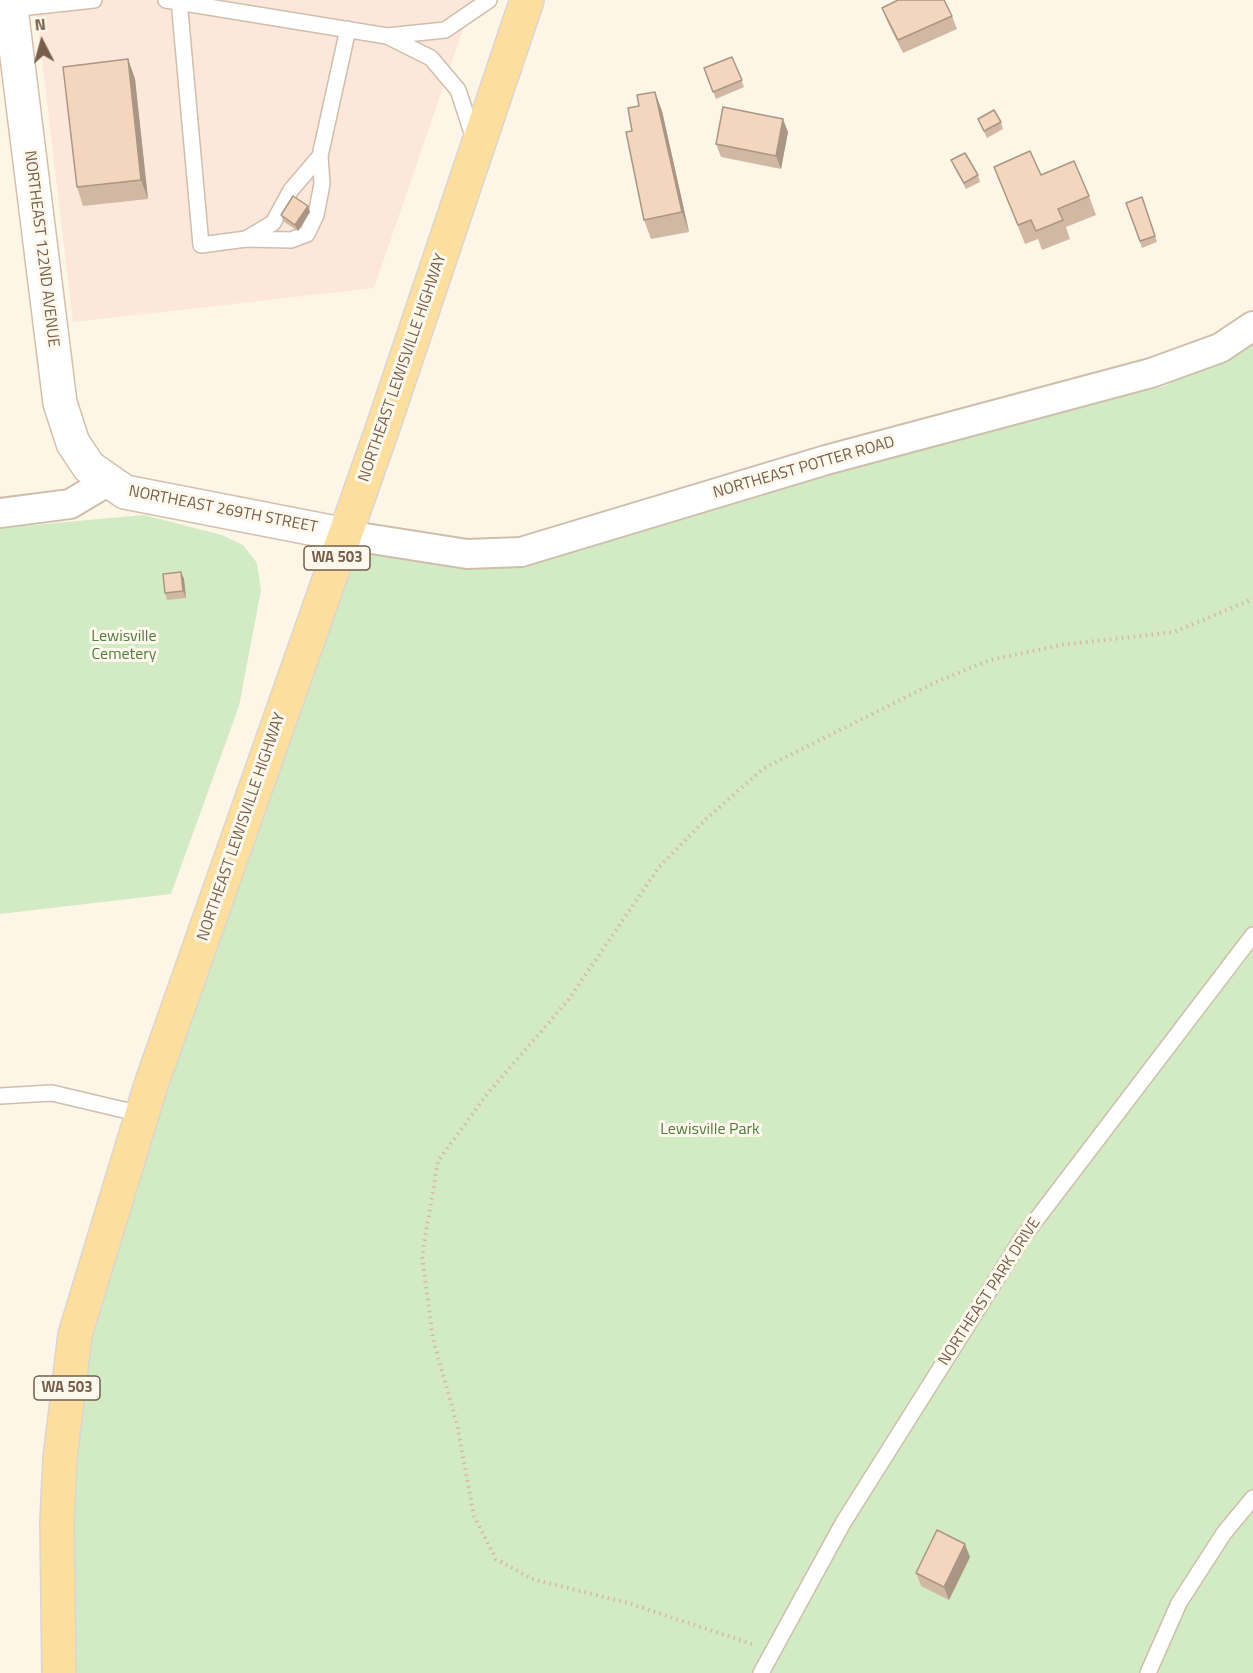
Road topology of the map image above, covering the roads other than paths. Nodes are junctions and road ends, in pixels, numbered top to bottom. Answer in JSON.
{"nodes":[{"id":1,"x":94,"y":0,"type":"edge"},
{"id":2,"x":166,"y":0,"type":"edge"},
{"id":3,"x":179,"y":0,"type":"edge"},
{"id":4,"x":489,"y":0,"type":"edge"},
{"id":5,"x":528,"y":0,"type":"edge"},
{"id":6,"x":11,"y":4,"type":"edge"},
{"id":7,"x":348,"y":29,"type":"junction"},
{"id":8,"x":387,"y":36,"type":"junction"},
{"id":9,"x":477,"y":149,"type":"junction"},
{"id":10,"x":320,"y":156,"type":"junction"},
{"id":11,"x":246,"y":239,"type":"junction"},
{"id":12,"x":1253,"y":326,"type":"edge"},
{"id":13,"x":108,"y":482,"type":"junction"},
{"id":14,"x":0,"y":513,"type":"edge"},
{"id":15,"x":346,"y":535,"type":"junction"},
{"id":16,"x":1253,"y":935,"type":"edge"},
{"id":17,"x":0,"y":1096,"type":"edge"},
{"id":18,"x":141,"y":1114,"type":"junction"},
{"id":19,"x":1253,"y":1498,"type":"edge"},
{"id":20,"x":59,"y":1673,"type":"edge"},
{"id":21,"x":761,"y":1673,"type":"edge"},
{"id":22,"x":1148,"y":1673,"type":"edge"}],
"edges":[{"from":1,"to":6,"type":"lane"},
{"from":2,"to":3,"type":"lane"},
{"from":3,"to":7,"type":"lane"},
{"from":3,"to":11,"type":"lane"},
{"from":4,"to":8,"type":"lane"},
{"from":5,"to":9,"type":"main road","name":"NORTHEAST LEWISVILLE HIGHWAY","number":"WA 503"},
{"from":6,"to":13,"type":"street","name":"NORTHEAST 122ND AVENUE"},
{"from":7,"to":8,"type":"lane"},
{"from":7,"to":10,"type":"lane"},
{"from":8,"to":9,"type":"lane"},
{"from":9,"to":15,"type":"main road","name":"NORTHEAST LEWISVILLE HIGHWAY","number":"WA 503"},
{"from":10,"to":11,"type":"lane"},
{"from":10,"to":11,"type":"lane"},
{"from":12,"to":15,"type":"street","name":"NORTHEAST POTTER ROAD"},
{"from":13,"to":14,"type":"street","name":"NORTHEAST 269TH STREET"},
{"from":13,"to":15,"type":"street","name":"NORTHEAST 269TH STREET"},
{"from":15,"to":18,"type":"main road","name":"NORTHEAST LEWISVILLE HIGHWAY","number":"WA 503"},
{"from":16,"to":21,"type":"lane","name":"NORTHEAST PARK DRIVE"},
{"from":17,"to":18,"type":"lane"},
{"from":18,"to":20,"type":"main road","name":"NORTHEAST LEWISVILLE HIGHWAY","number":"WA 503"},
{"from":19,"to":22,"type":"lane"}]}
